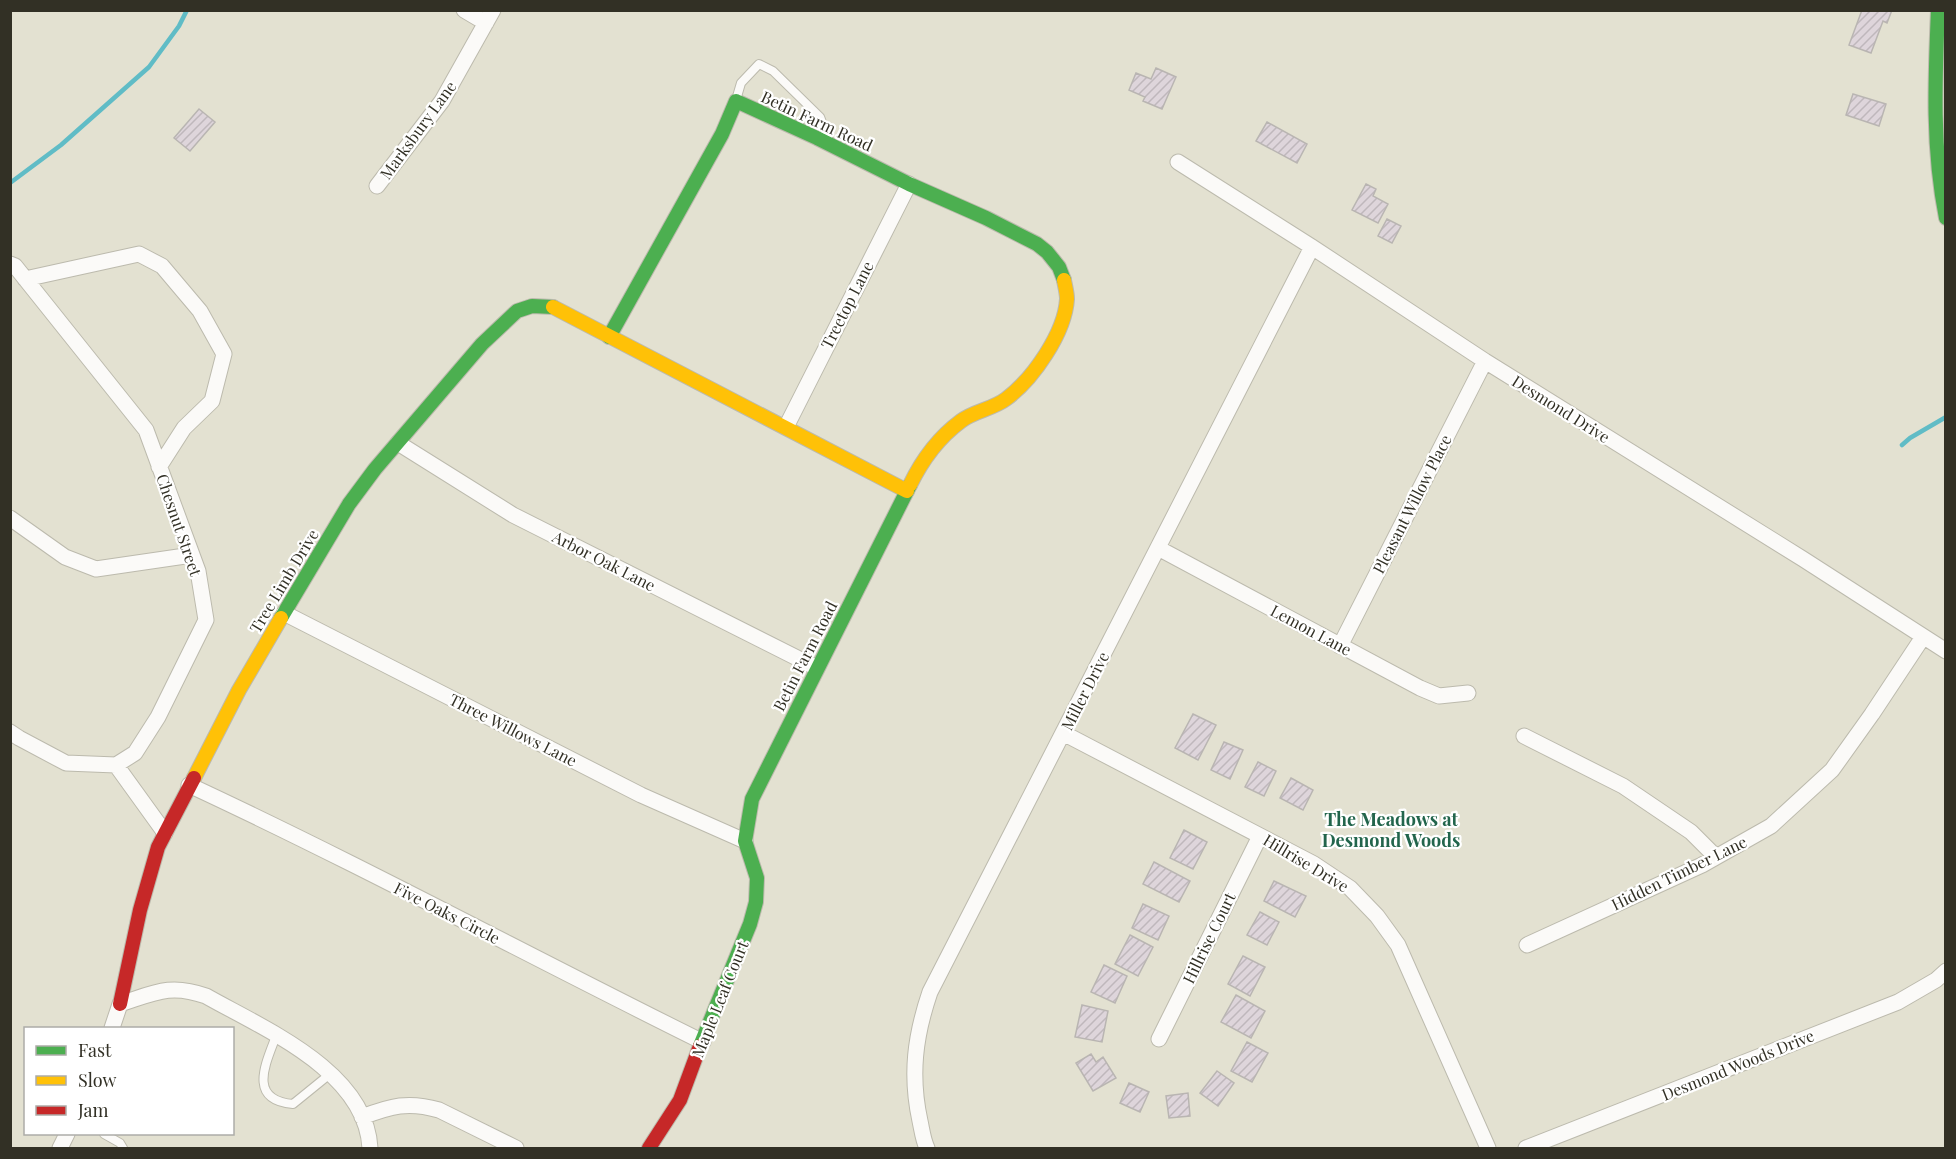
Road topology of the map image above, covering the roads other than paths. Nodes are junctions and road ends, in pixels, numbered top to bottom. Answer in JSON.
{"nodes":[{"id":1,"x":464,"y":10,"type":"edge"},
{"id":2,"x":1938,"y":10,"type":"edge"},
{"id":3,"x":490,"y":17,"type":"edge"},
{"id":4,"x":736,"y":101,"type":"junction"},
{"id":5,"x":830,"y":144,"type":"junction"},
{"id":6,"x":1178,"y":162,"type":"dead end"},
{"id":7,"x":909,"y":184,"type":"junction"},
{"id":8,"x":377,"y":186,"type":"dead end"},
{"id":9,"x":1946,"y":218,"type":"edge"},
{"id":10,"x":1312,"y":247,"type":"junction"},
{"id":11,"x":10,"y":264,"type":"edge"},
{"id":12,"x":25,"y":279,"type":"junction"},
{"id":13,"x":609,"y":337,"type":"junction"},
{"id":14,"x":1485,"y":362,"type":"junction"},
{"id":15,"x":786,"y":427,"type":"junction"},
{"id":16,"x":398,"y":443,"type":"junction"},
{"id":17,"x":159,"y":467,"type":"junction"},
{"id":18,"x":907,"y":491,"type":"junction"},
{"id":19,"x":10,"y":518,"type":"edge"},
{"id":20,"x":1158,"y":548,"type":"junction"},
{"id":21,"x":192,"y":555,"type":"junction"},
{"id":22,"x":284,"y":613,"type":"junction"},
{"id":23,"x":1923,"y":637,"type":"junction"},
{"id":24,"x":1340,"y":646,"type":"junction"},
{"id":25,"x":1946,"y":651,"type":"edge"},
{"id":26,"x":817,"y":668,"type":"junction"},
{"id":27,"x":1468,"y":693,"type":"dead end"},
{"id":28,"x":10,"y":732,"type":"edge"},
{"id":29,"x":1063,"y":733,"type":"junction"},
{"id":30,"x":1524,"y":736,"type":"dead end"},
{"id":31,"x":116,"y":765,"type":"junction"},
{"id":32,"x":189,"y":785,"type":"junction"},
{"id":33,"x":165,"y":833,"type":"junction"},
{"id":34,"x":1260,"y":836,"type":"junction"},
{"id":35,"x":745,"y":841,"type":"junction"},
{"id":36,"x":1716,"y":857,"type":"junction"},
{"id":37,"x":1527,"y":945,"type":"dead end"},
{"id":38,"x":1946,"y":971,"type":"edge"},
{"id":39,"x":120,"y":1004,"type":"junction"},
{"id":40,"x":113,"y":1027,"type":"edge"},
{"id":41,"x":276,"y":1035,"type":"junction"},
{"id":42,"x":1159,"y":1039,"type":"dead end"},
{"id":43,"x":703,"y":1042,"type":"junction"},
{"id":44,"x":330,"y":1074,"type":"junction"},
{"id":45,"x":362,"y":1117,"type":"junction"},
{"id":46,"x":67,"y":1135,"type":"edge"},
{"id":47,"x":106,"y":1135,"type":"edge"},
{"id":48,"x":60,"y":1149,"type":"edge"},
{"id":49,"x":123,"y":1149,"type":"edge"},
{"id":50,"x":370,"y":1149,"type":"edge"},
{"id":51,"x":516,"y":1149,"type":"edge"},
{"id":52,"x":649,"y":1149,"type":"edge"},
{"id":53,"x":927,"y":1149,"type":"edge"},
{"id":54,"x":1488,"y":1149,"type":"edge"},
{"id":55,"x":1526,"y":1149,"type":"edge"}],
"edges":[{"from":1,"to":3,"type":"street"},
{"from":2,"to":9,"type":"street"},
{"from":3,"to":8,"type":"street","name":"Marksbury Lane"},
{"from":4,"to":5,"type":"street","name":"Betin Farm Road"},
{"from":4,"to":5,"type":"lane"},
{"from":4,"to":13,"type":"street","name":"Betin Farm Road"},
{"from":5,"to":7,"type":"street","name":"Betin Farm Road"},
{"from":6,"to":10,"type":"street","name":"Desmond Drive"},
{"from":7,"to":15,"type":"street","name":"Treetop Lane"},
{"from":7,"to":18,"type":"street","name":"Betin Farm Road"},
{"from":10,"to":14,"type":"street","name":"Desmond Drive"},
{"from":10,"to":20,"type":"street","name":"Miller Drive"},
{"from":11,"to":12,"type":"street","name":"Chesnut Street"},
{"from":12,"to":17,"type":"street","name":"Chesnut Street"},
{"from":12,"to":17,"type":"street"},
{"from":13,"to":15,"type":"street"},
{"from":13,"to":16,"type":"street","name":"Tree Limb Drive"},
{"from":14,"to":23,"type":"street","name":"Desmond Drive"},
{"from":14,"to":24,"type":"street","name":"Pleasant Willow Place"},
{"from":15,"to":18,"type":"street"},
{"from":16,"to":22,"type":"street","name":"Tree Limb Drive"},
{"from":16,"to":26,"type":"street","name":"Arbor Oak Lane"},
{"from":17,"to":21,"type":"street","name":"Chesnut Street"},
{"from":18,"to":26,"type":"street","name":"Betin Farm Road"},
{"from":19,"to":21,"type":"street"},
{"from":20,"to":24,"type":"street","name":"Lemon Lane"},
{"from":20,"to":29,"type":"street","name":"Miller Drive"},
{"from":21,"to":31,"type":"street","name":"Chesnut Street"},
{"from":22,"to":32,"type":"street","name":"Tree Limb Drive"},
{"from":22,"to":35,"type":"street","name":"Three Willows Lane"},
{"from":23,"to":25,"type":"street","name":"Desmond Drive"},
{"from":23,"to":36,"type":"street","name":"Hidden Timber Lane"},
{"from":24,"to":27,"type":"street","name":"Lemon Lane"},
{"from":26,"to":35,"type":"street","name":"Betin Farm Road"},
{"from":28,"to":31,"type":"street"},
{"from":29,"to":34,"type":"street","name":"Hillrise Drive"},
{"from":29,"to":53,"type":"street","name":"Miller Drive"},
{"from":30,"to":36,"type":"street"},
{"from":31,"to":33,"type":"street"},
{"from":32,"to":33,"type":"street","name":"Tree Limb Drive"},
{"from":32,"to":43,"type":"street","name":"Five Oaks Circle"},
{"from":33,"to":39,"type":"street","name":"Tree Limb Drive"},
{"from":34,"to":42,"type":"street","name":"Hillrise Court"},
{"from":34,"to":54,"type":"street","name":"Hillrise Drive"},
{"from":35,"to":43,"type":"street","name":"Maple Leaf Court"},
{"from":36,"to":37,"type":"street","name":"Hidden Timber Lane"},
{"from":38,"to":55,"type":"street","name":"Desmond Woods Drive"},
{"from":39,"to":40,"type":"street"},
{"from":39,"to":41,"type":"street"},
{"from":41,"to":44,"type":"street"},
{"from":41,"to":44,"type":"lane"},
{"from":43,"to":52,"type":"street","name":"Maple Leaf Court"},
{"from":44,"to":45,"type":"street"},
{"from":45,"to":50,"type":"street"},
{"from":45,"to":51,"type":"street"},
{"from":46,"to":48,"type":"street"},
{"from":47,"to":49,"type":"lane"}]}
